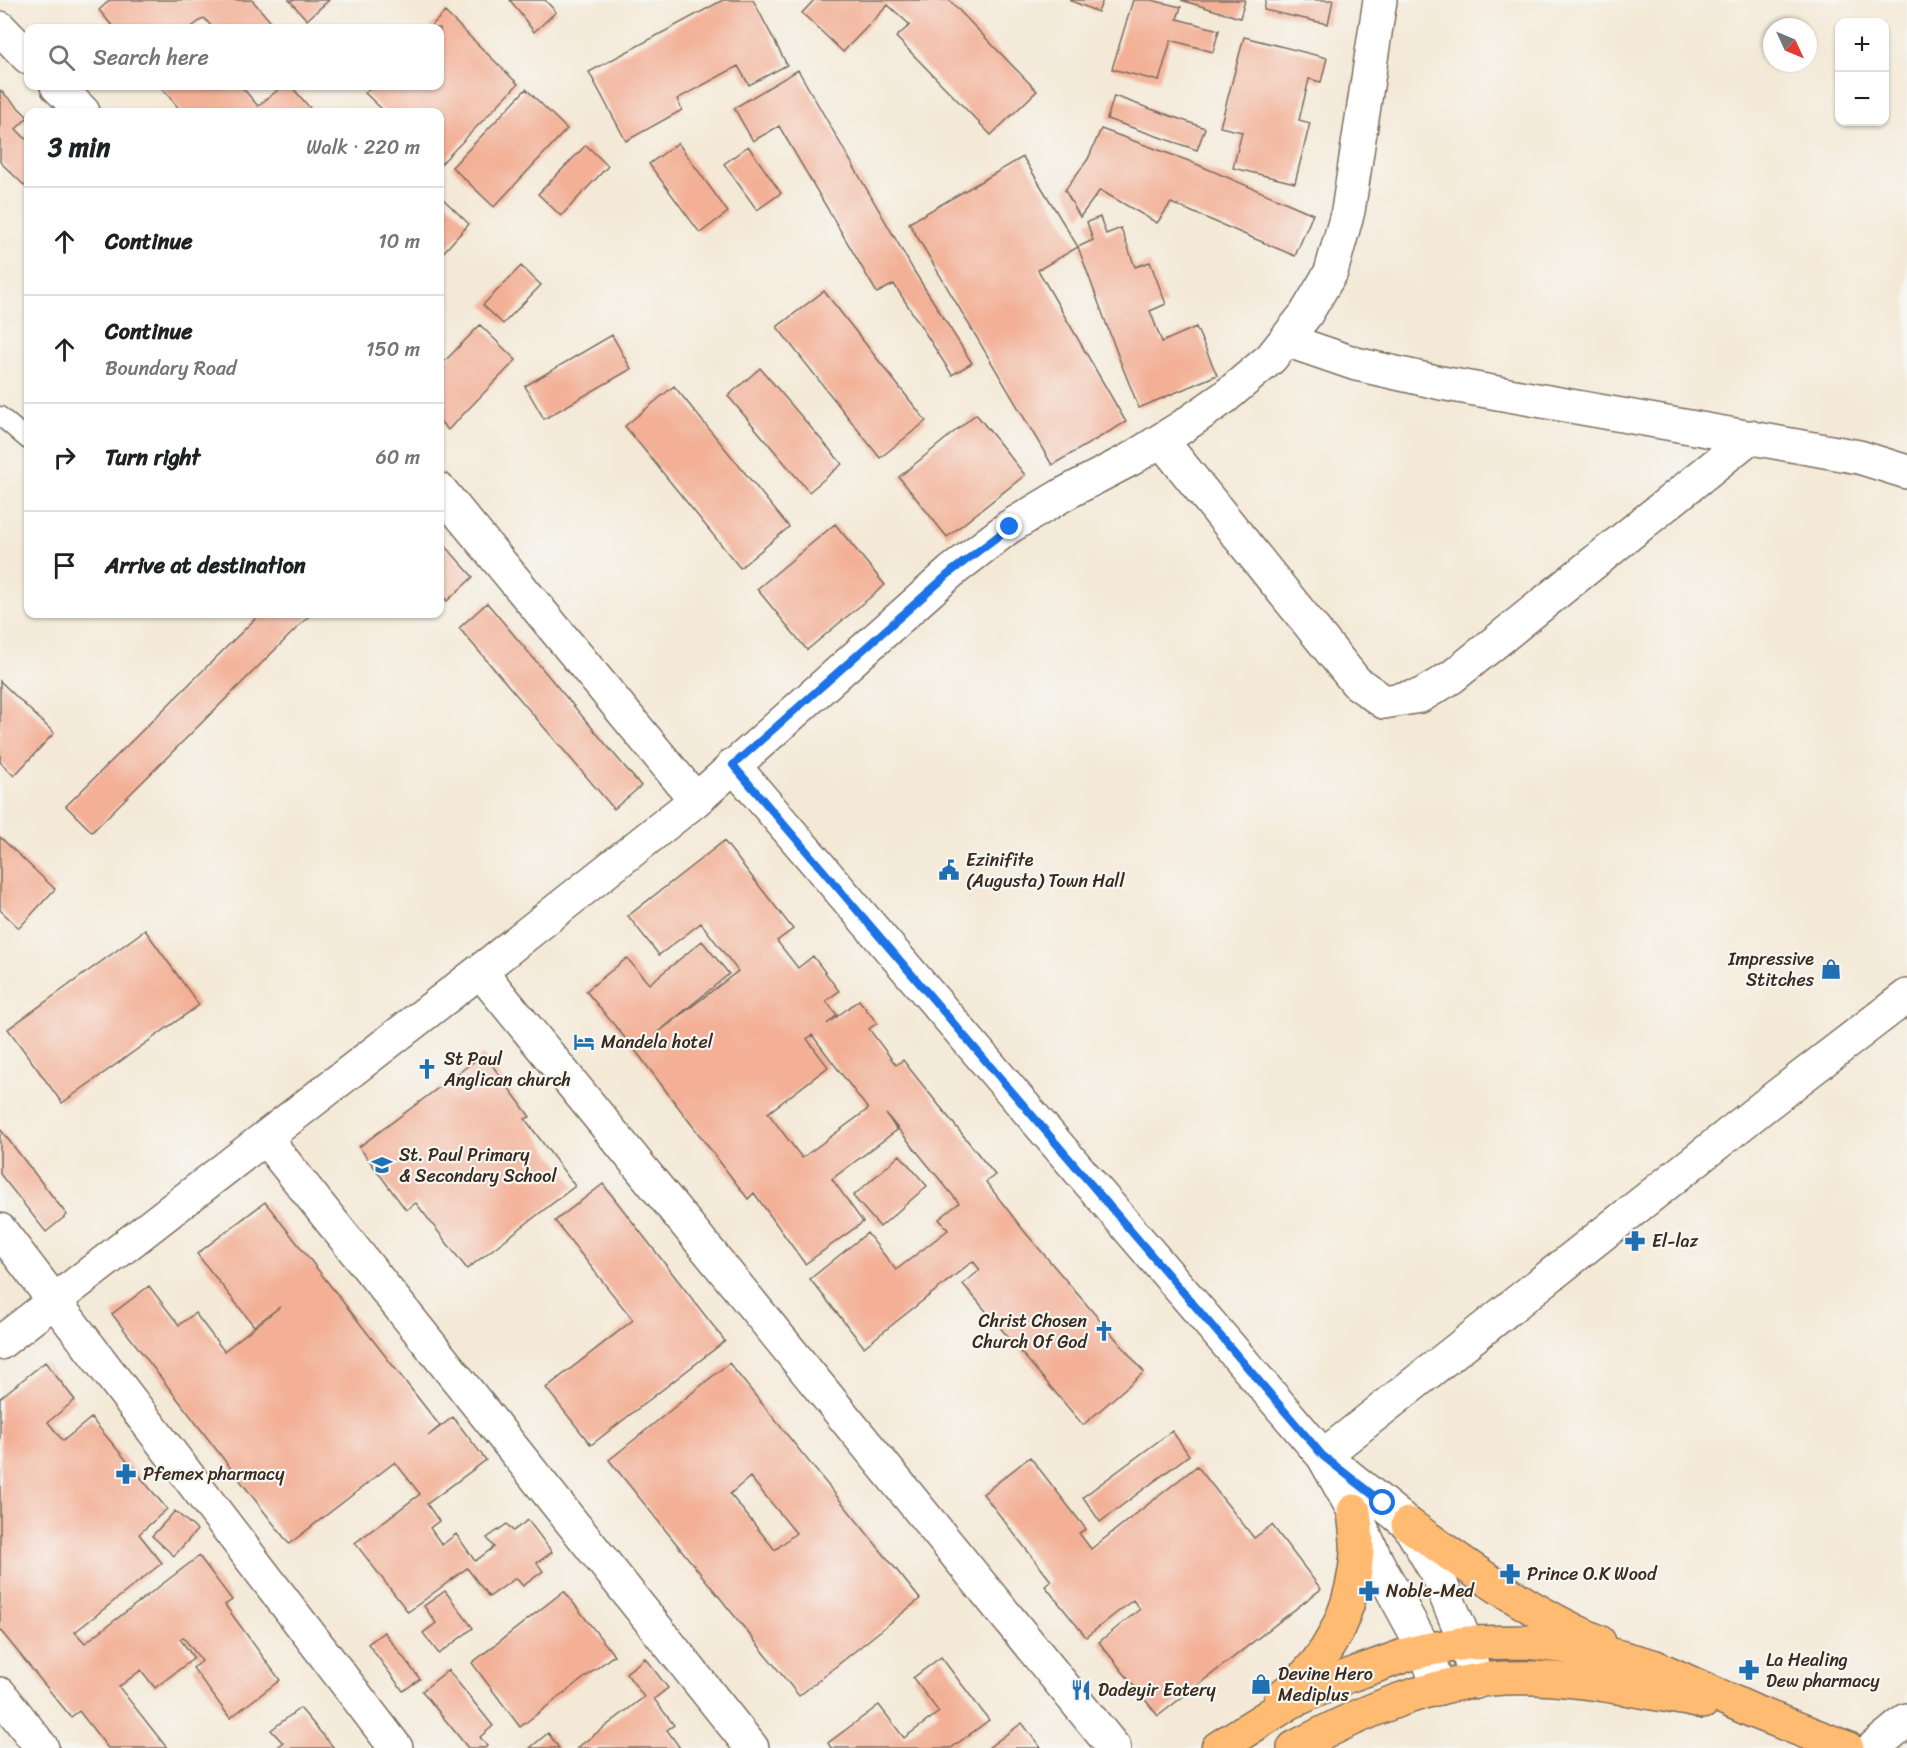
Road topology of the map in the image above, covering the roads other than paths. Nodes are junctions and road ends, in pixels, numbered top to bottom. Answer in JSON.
{"nodes":[{"id":1,"x":1380,"y":0,"type":"edge"},
{"id":2,"x":0,"y":28,"type":"edge"},
{"id":3,"x":24,"y":53,"type":"edge"},
{"id":4,"x":61,"y":90,"type":"edge"},
{"id":5,"x":79,"y":108,"type":"edge"},
{"id":6,"x":1286,"y":339,"type":"junction"},
{"id":7,"x":0,"y":416,"type":"edge"},
{"id":8,"x":24,"y":437,"type":"edge"},
{"id":9,"x":1750,"y":437,"type":"junction"},
{"id":10,"x":1161,"y":440,"type":"junction"},
{"id":11,"x":1907,"y":471,"type":"edge"},
{"id":12,"x":444,"y":495,"type":"edge"},
{"id":13,"x":733,"y":765,"type":"junction"},
{"id":14,"x":696,"y":800,"type":"junction"},
{"id":15,"x":480,"y":971,"type":"junction"},
{"id":16,"x":1907,"y":996,"type":"edge"},
{"id":17,"x":265,"y":1138,"type":"junction"},
{"id":18,"x":0,"y":1230,"type":"edge"},
{"id":19,"x":54,"y":1300,"type":"junction"},
{"id":20,"x":0,"y":1342,"type":"edge"},
{"id":21,"x":1323,"y":1456,"type":"junction"},
{"id":22,"x":1354,"y":1510,"type":"junction"},
{"id":23,"x":1408,"y":1524,"type":"junction"},
{"id":24,"x":1466,"y":1643,"type":"junction"},
{"id":25,"x":1425,"y":1650,"type":"junction"},
{"id":26,"x":1653,"y":1666,"type":"junction"},
{"id":27,"x":1476,"y":1682,"type":"junction"},
{"id":28,"x":1439,"y":1688,"type":"junction"},
{"id":29,"x":0,"y":1694,"type":"edge"},
{"id":30,"x":1755,"y":1712,"type":"junction"},
{"id":31,"x":1907,"y":1720,"type":"edge"},
{"id":32,"x":1228,"y":1741,"type":"edge"},
{"id":33,"x":42,"y":1748,"type":"edge"},
{"id":34,"x":396,"y":1748,"type":"edge"},
{"id":35,"x":752,"y":1748,"type":"edge"},
{"id":36,"x":1114,"y":1748,"type":"edge"},
{"id":37,"x":1294,"y":1748,"type":"edge"},
{"id":38,"x":1847,"y":1748,"type":"edge"},
{"id":39,"x":1873,"y":1748,"type":"edge"}],
"edges":[{"from":1,"to":6,"type":"street"},
{"from":2,"to":3,"type":"street"},
{"from":4,"to":5,"type":"street"},
{"from":6,"to":9,"type":"street"},
{"from":6,"to":10,"type":"street"},
{"from":7,"to":8,"type":"lane"},
{"from":9,"to":10,"type":"street"},
{"from":9,"to":11,"type":"street"},
{"from":10,"to":13,"type":"street"},
{"from":12,"to":14,"type":"street"},
{"from":13,"to":14,"type":"street"},
{"from":13,"to":21,"type":"street"},
{"from":14,"to":15,"type":"street"},
{"from":15,"to":17,"type":"street"},
{"from":15,"to":36,"type":"street"},
{"from":16,"to":21,"type":"street"},
{"from":17,"to":19,"type":"street"},
{"from":17,"to":35,"type":"street"},
{"from":18,"to":19,"type":"street"},
{"from":19,"to":20,"type":"street"},
{"from":19,"to":34,"type":"street"},
{"from":21,"to":22,"type":"street"},
{"from":21,"to":23,"type":"street"},
{"from":22,"to":25,"type":"street"},
{"from":22,"to":32,"type":"main road"},
{"from":23,"to":24,"type":"street"},
{"from":23,"to":26,"type":"main road"},
{"from":24,"to":25,"type":"main road"},
{"from":24,"to":26,"type":"main road"},
{"from":24,"to":27,"type":"street"},
{"from":25,"to":28,"type":"street"},
{"from":25,"to":32,"type":"main road"},
{"from":26,"to":30,"type":"main road"},
{"from":27,"to":28,"type":"main road"},
{"from":27,"to":30,"type":"main road"},
{"from":28,"to":37,"type":"main road"},
{"from":29,"to":33,"type":"street"},
{"from":30,"to":38,"type":"main road"},
{"from":31,"to":39,"type":"street"}]}
